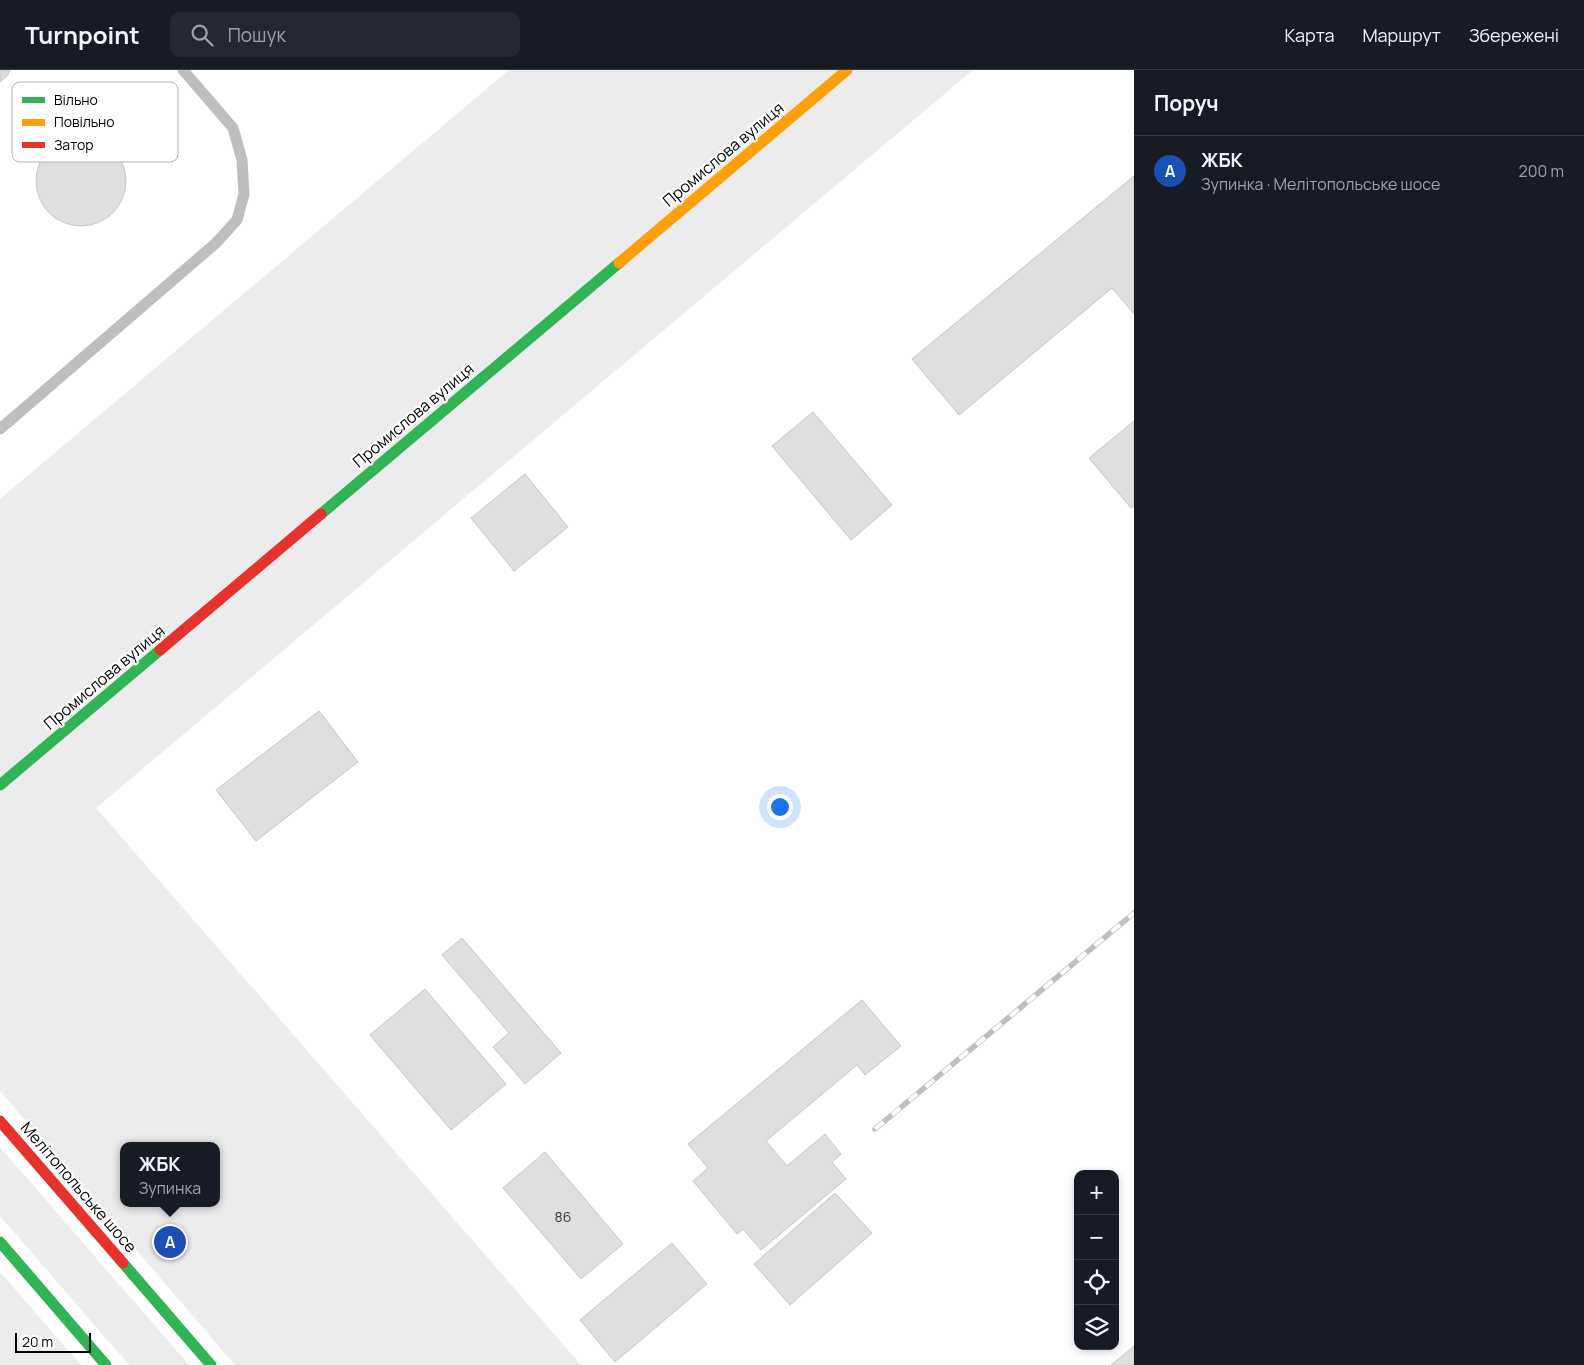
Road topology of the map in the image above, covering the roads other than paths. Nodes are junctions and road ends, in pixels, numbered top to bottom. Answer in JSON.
{"nodes":[{"id":1,"x":183,"y":70,"type":"edge"},
{"id":2,"x":847,"y":70,"type":"edge"},
{"id":3,"x":0,"y":429,"type":"edge"},
{"id":4,"x":0,"y":785,"type":"edge"},
{"id":5,"x":0,"y":1121,"type":"edge"},
{"id":6,"x":0,"y":1242,"type":"edge"},
{"id":7,"x":106,"y":1365,"type":"edge"},
{"id":8,"x":211,"y":1365,"type":"edge"}],
"edges":[{"from":1,"to":3,"type":"lane"},
{"from":2,"to":4,"type":"street","name":"Промислова вулиця"},
{"from":5,"to":8,"type":"street","name":"Мелітопольське шосе"},
{"from":6,"to":7,"type":"street"}]}
